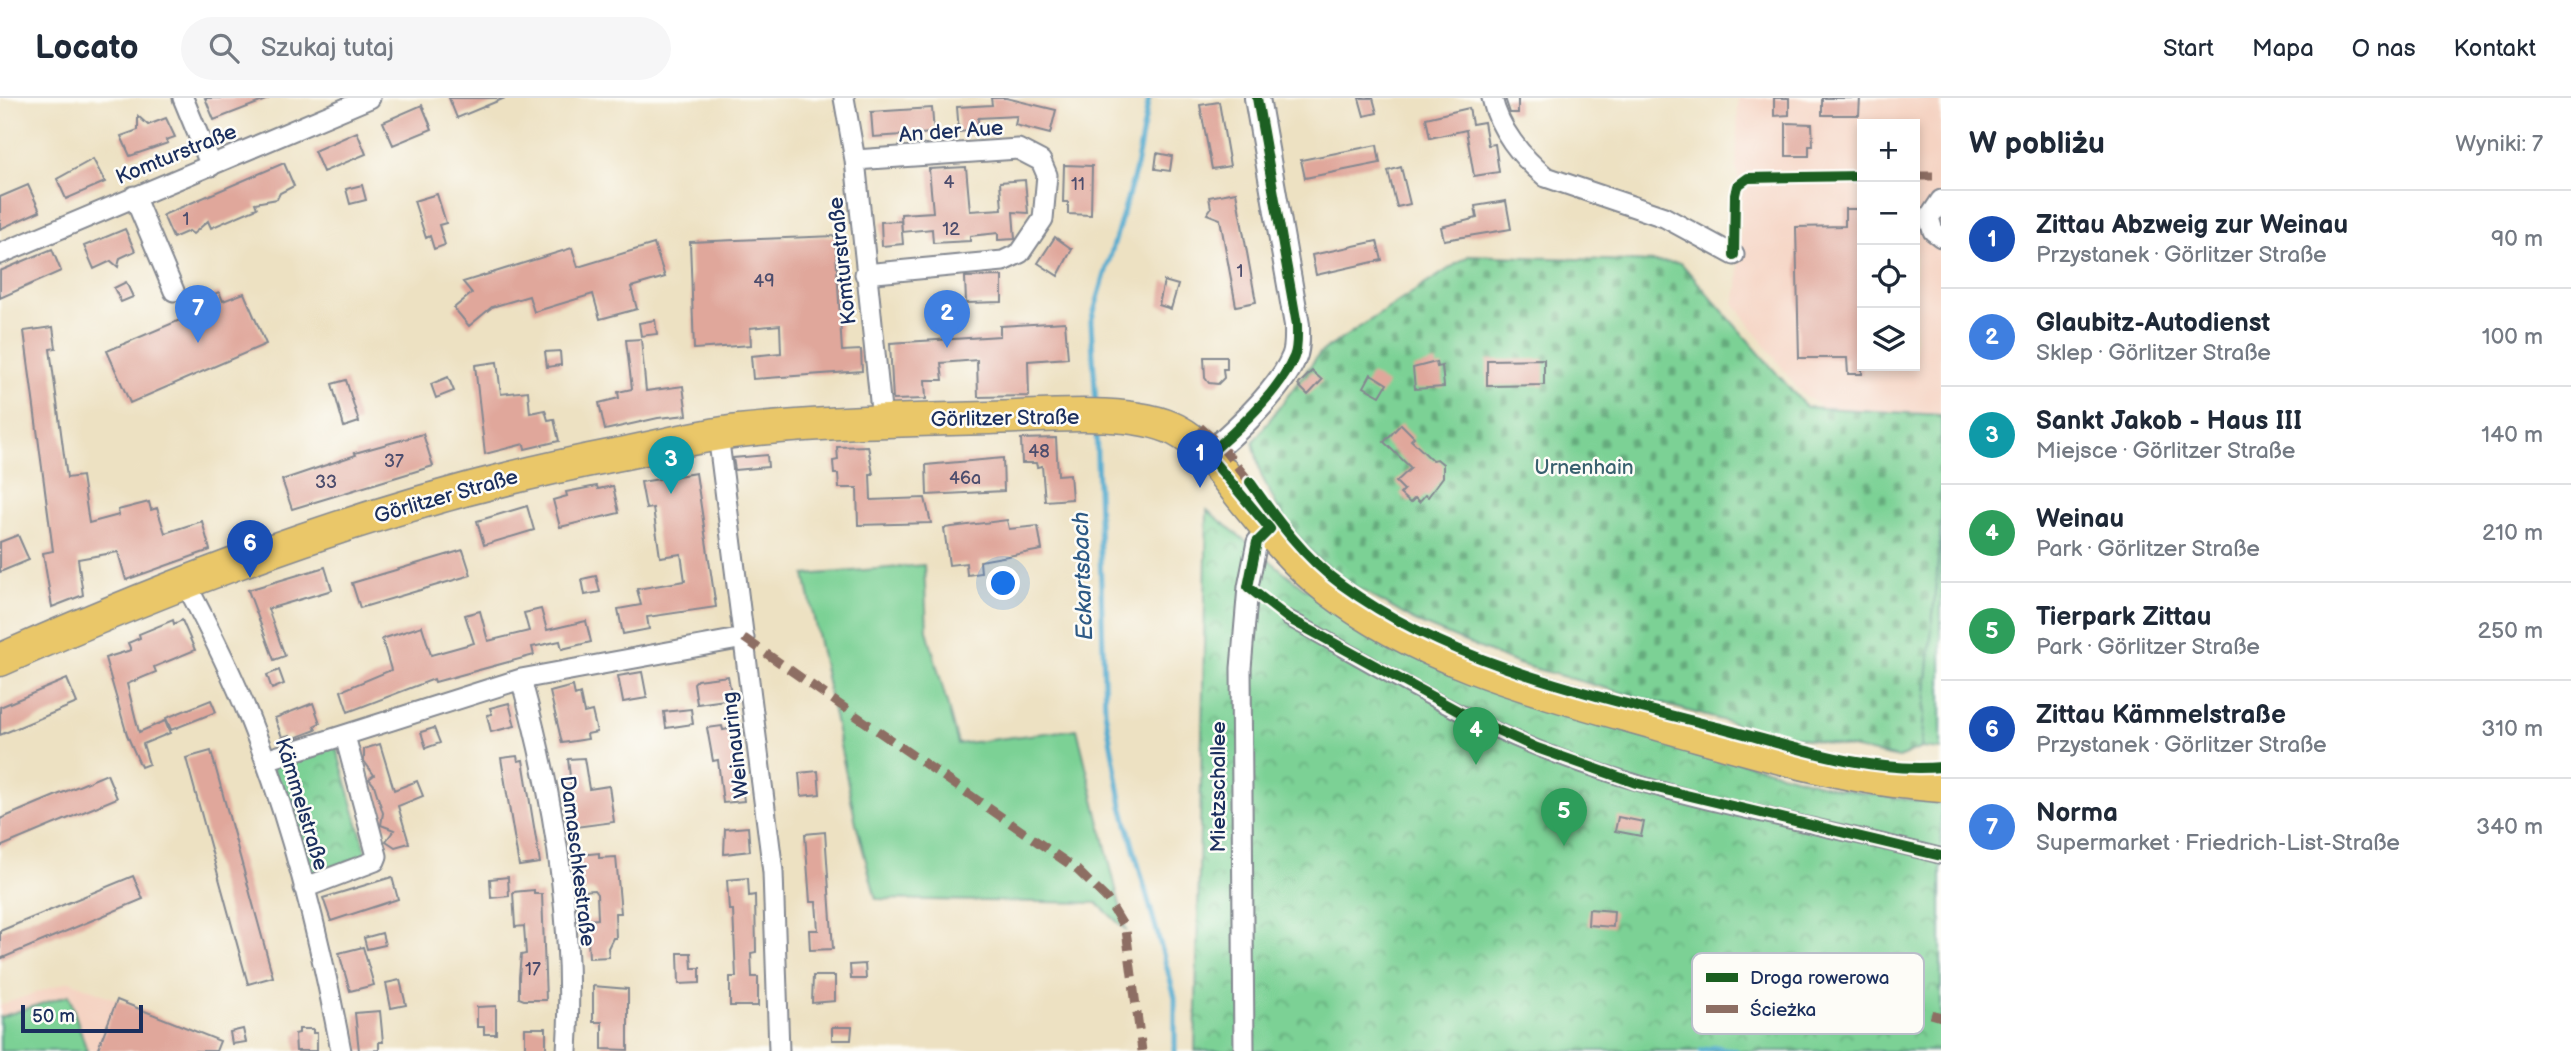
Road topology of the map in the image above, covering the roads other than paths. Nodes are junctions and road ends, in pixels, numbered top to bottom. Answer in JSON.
{"nodes":[{"id":1,"x":183,"y":98,"type":"edge"},
{"id":2,"x":370,"y":98,"type":"edge"},
{"id":3,"x":844,"y":98,"type":"edge"},
{"id":4,"x":1257,"y":98,"type":"edge"},
{"id":5,"x":1492,"y":98,"type":"edge"},
{"id":6,"x":855,"y":160,"type":"junction"},
{"id":7,"x":211,"y":166,"type":"junction"},
{"id":8,"x":134,"y":196,"type":"junction"},
{"id":9,"x":1941,"y":200,"type":"edge"},
{"id":10,"x":1941,"y":237,"type":"edge"},
{"id":11,"x":0,"y":254,"type":"edge"},
{"id":12,"x":1734,"y":255,"type":"dead end"},
{"id":13,"x":865,"y":274,"type":"junction"},
{"id":14,"x":174,"y":291,"type":"dead end"},
{"id":15,"x":882,"y":420,"type":"junction"},
{"id":16,"x":718,"y":434,"type":"junction"},
{"id":17,"x":1208,"y":455,"type":"junction"},
{"id":18,"x":1270,"y":530,"type":"junction"},
{"id":19,"x":186,"y":582,"type":"junction"},
{"id":20,"x":1288,"y":618,"type":"dead end"},
{"id":21,"x":744,"y":638,"type":"junction"},
{"id":22,"x":0,"y":660,"type":"edge"},
{"id":23,"x":521,"y":679,"type":"junction"},
{"id":24,"x":345,"y":736,"type":"junction"},
{"id":25,"x":266,"y":760,"type":"junction"},
{"id":26,"x":1941,"y":786,"type":"edge"},
{"id":27,"x":1941,"y":856,"type":"edge"},
{"id":28,"x":304,"y":888,"type":"junction"},
{"id":29,"x":341,"y":1051,"type":"edge"},
{"id":30,"x":567,"y":1051,"type":"edge"},
{"id":31,"x":779,"y":1051,"type":"edge"},
{"id":32,"x":1244,"y":1051,"type":"edge"}],
"edges":[{"from":1,"to":7,"type":"street"},
{"from":2,"to":7,"type":"street","name":"Komturstraße"},
{"from":3,"to":6,"type":"street","name":"Komturstraße"},
{"from":4,"to":17,"type":"street"},
{"from":5,"to":12,"type":"street"},
{"from":6,"to":13,"type":"street","name":"Komturstraße"},
{"from":6,"to":13,"type":"street","name":"An der Aue"},
{"from":7,"to":8,"type":"street","name":"Komturstraße"},
{"from":8,"to":11,"type":"street","name":"Komturstraße"},
{"from":8,"to":14,"type":"street"},
{"from":9,"to":10,"type":"street"},
{"from":13,"to":15,"type":"street","name":"Komturstraße"},
{"from":15,"to":16,"type":"main road","name":"Görlitzer Straße"},
{"from":15,"to":17,"type":"main road","name":"Görlitzer Straße"},
{"from":16,"to":19,"type":"main road","name":"Görlitzer Straße"},
{"from":16,"to":21,"type":"street","name":"Weinauring"},
{"from":17,"to":18,"type":"main road","name":"Görlitzer Straße"},
{"from":18,"to":26,"type":"main road","name":"Görlitzer Straße"},
{"from":18,"to":32,"type":"street","name":"Mietzschallee"},
{"from":19,"to":22,"type":"main road","name":"Görlitzer Straße"},
{"from":19,"to":25,"type":"street","name":"Kämmelstraße"},
{"from":20,"to":27,"type":"street"},
{"from":21,"to":23,"type":"street"},
{"from":21,"to":31,"type":"street","name":"Weinauring"},
{"from":23,"to":24,"type":"street"},
{"from":23,"to":30,"type":"street","name":"Damaschkestraße"},
{"from":24,"to":25,"type":"street"},
{"from":24,"to":28,"type":"street"},
{"from":25,"to":28,"type":"street","name":"Kämmelstraße"},
{"from":28,"to":29,"type":"street","name":"Kämmelstraße"}]}
